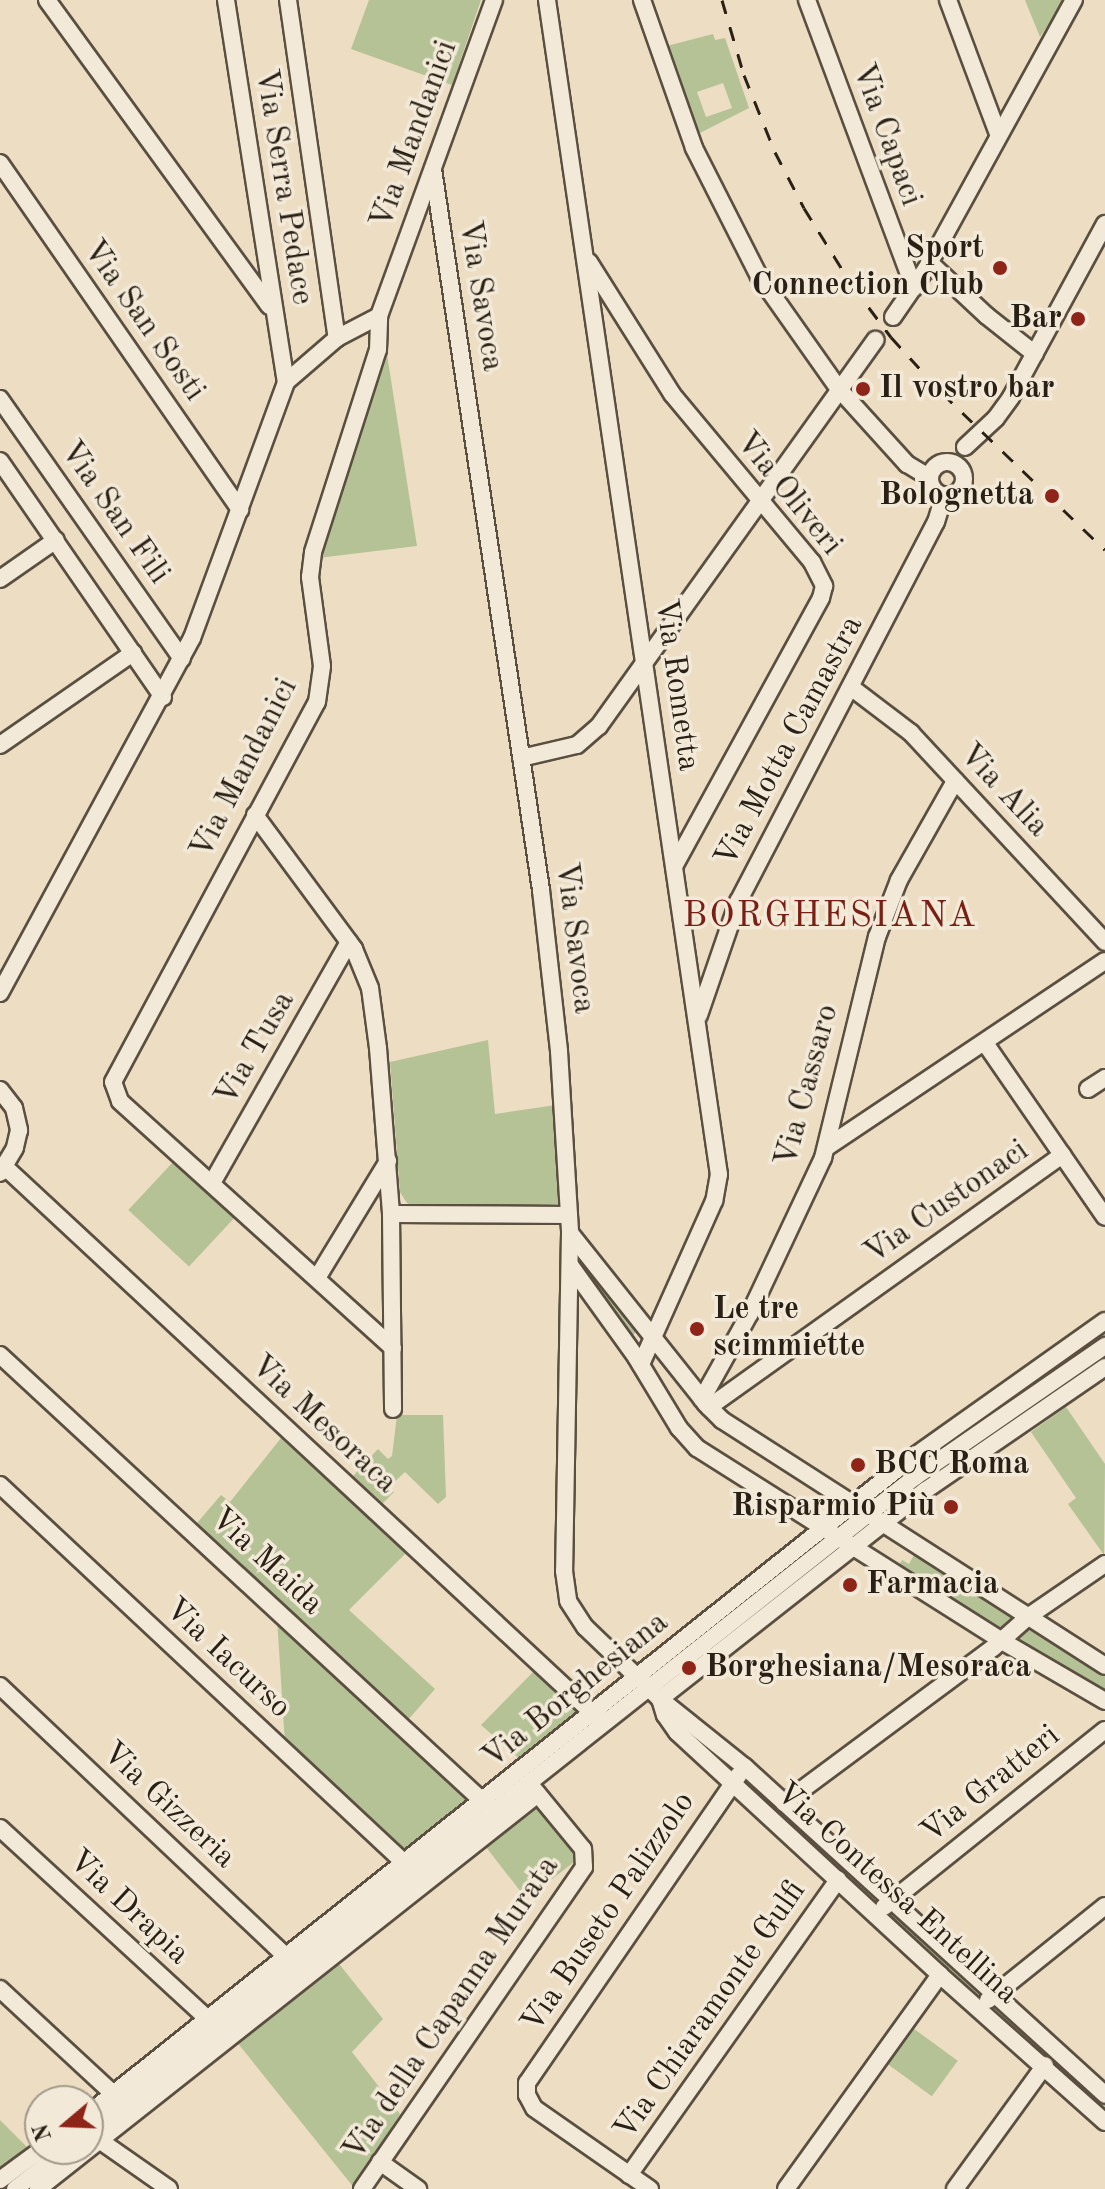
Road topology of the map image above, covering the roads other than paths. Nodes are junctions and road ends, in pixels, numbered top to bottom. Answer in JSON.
{"nodes":[{"id":1,"x":47,"y":0,"type":"edge"},
{"id":2,"x":288,"y":0,"type":"edge"},
{"id":3,"x":494,"y":0,"type":"edge"},
{"id":4,"x":547,"y":0,"type":"edge"},
{"id":5,"x":642,"y":0,"type":"edge"},
{"id":6,"x":807,"y":0,"type":"edge"},
{"id":7,"x":948,"y":0,"type":"edge"},
{"id":8,"x":1074,"y":0,"type":"edge"},
{"id":9,"x":225,"y":4,"type":"edge"},
{"id":10,"x":998,"y":134,"type":"junction"},
{"id":11,"x":0,"y":163,"type":"edge"},
{"id":12,"x":433,"y":169,"type":"junction"},
{"id":13,"x":1105,"y":224,"type":"edge"},
{"id":14,"x":584,"y":254,"type":"junction"},
{"id":15,"x":929,"y":262,"type":"junction"},
{"id":16,"x":914,"y":288,"type":"junction"},
{"id":17,"x":272,"y":310,"type":"junction"},
{"id":18,"x":379,"y":316,"type":"junction"},
{"id":19,"x":893,"y":317,"type":"dead end"},
{"id":20,"x":337,"y":338,"type":"junction"},
{"id":21,"x":875,"y":340,"type":"dead end"},
{"id":22,"x":1035,"y":354,"type":"junction"},
{"id":23,"x":286,"y":382,"type":"junction"},
{"id":24,"x":838,"y":388,"type":"junction"},
{"id":25,"x":0,"y":399,"type":"edge"},
{"id":26,"x":965,"y":447,"type":"junction"},
{"id":27,"x":0,"y":461,"type":"edge"},
{"id":28,"x":961,"y":469,"type":"junction"},
{"id":29,"x":935,"y":470,"type":"junction"},
{"id":30,"x":944,"y":495,"type":"junction"},
{"id":31,"x":758,"y":501,"type":"junction"},
{"id":32,"x":240,"y":510,"type":"junction"},
{"id":33,"x":56,"y":540,"type":"junction"},
{"id":34,"x":0,"y":579,"type":"edge"},
{"id":35,"x":133,"y":653,"type":"junction"},
{"id":36,"x":182,"y":659,"type":"junction"},
{"id":37,"x":644,"y":662,"type":"junction"},
{"id":38,"x":852,"y":688,"type":"junction"},
{"id":39,"x":163,"y":697,"type":"junction"},
{"id":40,"x":0,"y":745,"type":"edge"},
{"id":41,"x":521,"y":758,"type":"junction"},
{"id":42,"x":955,"y":781,"type":"junction"},
{"id":43,"x":255,"y":815,"type":"junction"},
{"id":44,"x":674,"y":866,"type":"junction"},
{"id":45,"x":349,"y":942,"type":"junction"},
{"id":46,"x":1105,"y":942,"type":"edge"},
{"id":47,"x":1105,"y":961,"type":"edge"},
{"id":48,"x":0,"y":993,"type":"edge"},
{"id":49,"x":698,"y":1020,"type":"junction"},
{"id":50,"x":985,"y":1043,"type":"junction"},
{"id":51,"x":1105,"y":1078,"type":"edge"},
{"id":52,"x":1088,"y":1089,"type":"dead end"},
{"id":53,"x":0,"y":1090,"type":"edge"},
{"id":54,"x":827,"y":1147,"type":"junction"},
{"id":55,"x":1062,"y":1155,"type":"junction"},
{"id":56,"x":388,"y":1161,"type":"junction"},
{"id":57,"x":2,"y":1170,"type":"edge"},
{"id":58,"x":212,"y":1183,"type":"junction"},
{"id":59,"x":391,"y":1214,"type":"junction"},
{"id":60,"x":569,"y":1215,"type":"junction"},
{"id":61,"x":1105,"y":1217,"type":"edge"},
{"id":62,"x":570,"y":1233,"type":"junction"},
{"id":63,"x":570,"y":1265,"type":"junction"},
{"id":64,"x":317,"y":1278,"type":"junction"},
{"id":65,"x":1105,"y":1321,"type":"edge"},
{"id":66,"x":653,"y":1336,"type":"junction"},
{"id":67,"x":1105,"y":1346,"type":"edge"},
{"id":68,"x":393,"y":1348,"type":"junction"},
{"id":69,"x":0,"y":1355,"type":"edge"},
{"id":70,"x":641,"y":1364,"type":"junction"},
{"id":71,"x":1105,"y":1367,"type":"edge"},
{"id":72,"x":705,"y":1403,"type":"junction"},
{"id":73,"x":393,"y":1409,"type":"dead end"},
{"id":74,"x":0,"y":1485,"type":"edge"},
{"id":75,"x":852,"y":1506,"type":"junction"},
{"id":76,"x":875,"y":1520,"type":"junction"},
{"id":77,"x":823,"y":1530,"type":"junction"},
{"id":78,"x":838,"y":1540,"type":"junction"},
{"id":79,"x":853,"y":1549,"type":"junction"},
{"id":80,"x":1105,"y":1564,"type":"edge"},
{"id":81,"x":1029,"y":1616,"type":"junction"},
{"id":82,"x":1002,"y":1641,"type":"junction"},
{"id":83,"x":1105,"y":1666,"type":"edge"},
{"id":84,"x":649,"y":1687,"type":"junction"},
{"id":85,"x":1,"y":1689,"type":"edge"},
{"id":86,"x":1105,"y":1701,"type":"edge"},
{"id":87,"x":598,"y":1718,"type":"junction"},
{"id":88,"x":1105,"y":1730,"type":"edge"},
{"id":89,"x":745,"y":1767,"type":"junction"},
{"id":90,"x":732,"y":1783,"type":"junction"},
{"id":91,"x":534,"y":1789,"type":"junction"},
{"id":92,"x":784,"y":1803,"type":"junction"},
{"id":93,"x":488,"y":1806,"type":"junction"},
{"id":94,"x":0,"y":1828,"type":"edge"},
{"id":95,"x":410,"y":1868,"type":"junction"},
{"id":96,"x":838,"y":1880,"type":"junction"},
{"id":97,"x":892,"y":1900,"type":"junction"},
{"id":98,"x":1105,"y":1906,"type":"edge"},
{"id":99,"x":875,"y":1915,"type":"junction"},
{"id":100,"x":292,"y":1962,"type":"junction"},
{"id":101,"x":940,"y":1975,"type":"junction"},
{"id":102,"x":0,"y":1989,"type":"edge"},
{"id":103,"x":995,"y":1995,"type":"junction"},
{"id":104,"x":978,"y":2008,"type":"junction"},
{"id":105,"x":212,"y":2024,"type":"junction"},
{"id":106,"x":1045,"y":2065,"type":"junction"},
{"id":107,"x":1102,"y":2088,"type":"edge"},
{"id":108,"x":119,"y":2099,"type":"junction"},
{"id":109,"x":104,"y":2106,"type":"edge"},
{"id":110,"x":104,"y":2119,"type":"edge"},
{"id":111,"x":1105,"y":2122,"type":"edge"},
{"id":112,"x":104,"y":2126,"type":"edge"},
{"id":113,"x":104,"y":2143,"type":"edge"},
{"id":114,"x":380,"y":2162,"type":"junction"},
{"id":115,"x":46,"y":2165,"type":"edge"},
{"id":116,"x":49,"y":2165,"type":"edge"},
{"id":117,"x":629,"y":2175,"type":"junction"},
{"id":118,"x":0,"y":2180,"type":"edge"},
{"id":119,"x":24,"y":2182,"type":"edge"},
{"id":120,"x":169,"y":2189,"type":"edge"},
{"id":121,"x":362,"y":2189,"type":"edge"},
{"id":122,"x":418,"y":2189,"type":"edge"},
{"id":123,"x":650,"y":2189,"type":"edge"},
{"id":124,"x":786,"y":2189,"type":"edge"},
{"id":125,"x":955,"y":2189,"type":"edge"}],
"edges":[{"from":1,"to":17,"type":"street"},
{"from":2,"to":20,"type":"street"},
{"from":3,"to":12,"type":"street","name":"Via Mandanici"},
{"from":4,"to":14,"type":"street","name":"Via Rometta"},
{"from":5,"to":24,"type":"street"},
{"from":6,"to":16,"type":"street","name":"Via Capaci"},
{"from":7,"to":10,"type":"street"},
{"from":8,"to":10,"type":"street"},
{"from":9,"to":17,"type":"street","name":"Via Serra Pedace"},
{"from":10,"to":15,"type":"street"},
{"from":11,"to":32,"type":"street","name":"Via San Sosti"},
{"from":12,"to":18,"type":"street","name":"Via Mandanici"},
{"from":12,"to":41,"type":"street","name":"Via Savoca"},
{"from":13,"to":22,"type":"street"},
{"from":14,"to":31,"type":"street","name":"Via Oliveri"},
{"from":14,"to":37,"type":"street","name":"Via Rometta"},
{"from":15,"to":16,"type":"street"},
{"from":15,"to":22,"type":"street"},
{"from":16,"to":19,"type":"street"},
{"from":17,"to":23,"type":"street","name":"Via Serra Pedace"},
{"from":18,"to":20,"type":"street"},
{"from":18,"to":43,"type":"street","name":"Via Mandanici"},
{"from":20,"to":23,"type":"street"},
{"from":21,"to":24,"type":"street"},
{"from":22,"to":26,"type":"street"},
{"from":23,"to":32,"type":"street"},
{"from":24,"to":29,"type":"street"},
{"from":24,"to":31,"type":"street"},
{"from":25,"to":36,"type":"street","name":"Via San Fili"},
{"from":26,"to":28,"type":"street"},
{"from":26,"to":29,"type":"street"},
{"from":27,"to":33,"type":"street","name":"Via San Fili"},
{"from":28,"to":29,"type":"street"},
{"from":28,"to":30,"type":"street"},
{"from":29,"to":30,"type":"street"},
{"from":30,"to":38,"type":"street","name":"Via Motta Camastra"},
{"from":31,"to":37,"type":"street"},
{"from":31,"to":44,"type":"street","name":"Via Oliveri"},
{"from":32,"to":36,"type":"street"},
{"from":33,"to":34,"type":"street"},
{"from":33,"to":35,"type":"street","name":"Via San Fili"},
{"from":35,"to":39,"type":"street","name":"Via San Fili"},
{"from":35,"to":40,"type":"street"},
{"from":36,"to":39,"type":"street"},
{"from":37,"to":41,"type":"street"},
{"from":37,"to":44,"type":"street","name":"Via Rometta"},
{"from":38,"to":42,"type":"street","name":"Via Alia"},
{"from":38,"to":49,"type":"street","name":"Via Motta Camastra"},
{"from":39,"to":48,"type":"street"},
{"from":41,"to":60,"type":"street","name":"Via Savoca"},
{"from":42,"to":46,"type":"street","name":"Via Alia"},
{"from":42,"to":54,"type":"street","name":"Via Cassaro"},
{"from":43,"to":45,"type":"street"},
{"from":43,"to":58,"type":"street","name":"Via Mandanici"},
{"from":44,"to":49,"type":"street","name":"Via Rometta"},
{"from":45,"to":56,"type":"street"},
{"from":45,"to":58,"type":"street","name":"Via Tusa"},
{"from":47,"to":50,"type":"street"},
{"from":49,"to":66,"type":"street","name":"Via Rometta"},
{"from":50,"to":54,"type":"street"},
{"from":50,"to":55,"type":"street"},
{"from":51,"to":52,"type":"street"},
{"from":53,"to":57,"type":"street"},
{"from":54,"to":72,"type":"street","name":"Via Cassaro"},
{"from":55,"to":61,"type":"street"},
{"from":55,"to":72,"type":"street","name":"Via Custonaci"},
{"from":56,"to":59,"type":"street"},
{"from":56,"to":64,"type":"street"},
{"from":57,"to":87,"type":"street","name":"Via Mesoraca"},
{"from":58,"to":64,"type":"street","name":"Via Mandanici"},
{"from":59,"to":60,"type":"street"},
{"from":59,"to":68,"type":"street"},
{"from":60,"to":62,"type":"street","name":"Via Savoca"},
{"from":62,"to":63,"type":"street","name":"Via Savoca"},
{"from":62,"to":66,"type":"street"},
{"from":63,"to":70,"type":"street"},
{"from":63,"to":84,"type":"street","name":"Via Savoca"},
{"from":64,"to":68,"type":"street","name":"Via Mandanici"},
{"from":65,"to":75,"type":"street","name":"Via Borghesiana"},
{"from":66,"to":70,"type":"street","name":"Via Rometta"},
{"from":66,"to":72,"type":"street"},
{"from":67,"to":76,"type":"street","name":"Via Borghesiana"},
{"from":68,"to":73,"type":"street"},
{"from":69,"to":93,"type":"street","name":"Via Maida"},
{"from":70,"to":77,"type":"street"},
{"from":71,"to":76,"type":"street","name":"Via Borghesiana"},
{"from":72,"to":75,"type":"street"},
{"from":74,"to":95,"type":"street","name":"Via Iacurso"},
{"from":75,"to":76,"type":"street"},
{"from":75,"to":77,"type":"street","name":"Via Borghesiana"},
{"from":76,"to":78,"type":"street","name":"Via Borghesiana"},
{"from":76,"to":79,"type":"street","name":"Via Borghesiana"},
{"from":76,"to":81,"type":"street"},
{"from":77,"to":78,"type":"street"},
{"from":77,"to":84,"type":"street","name":"Via Borghesiana"},
{"from":78,"to":79,"type":"street"},
{"from":78,"to":84,"type":"street","name":"Via Borghesiana"},
{"from":79,"to":82,"type":"street"},
{"from":79,"to":84,"type":"street","name":"Via Borghesiana"},
{"from":80,"to":81,"type":"street"},
{"from":81,"to":82,"type":"street"},
{"from":81,"to":83,"type":"street"},
{"from":82,"to":86,"type":"street"},
{"from":82,"to":92,"type":"street"},
{"from":84,"to":87,"type":"street","name":"Via Borghesiana"},
{"from":84,"to":89,"type":"street","name":"Via Contessa Entellina"},
{"from":84,"to":90,"type":"street","name":"Via Contessa Entellina"},
{"from":85,"to":100,"type":"street","name":"Via Gizzeria"},
{"from":87,"to":91,"type":"street","name":"Via Borghesiana"},
{"from":87,"to":93,"type":"street","name":"Via Borghesiana"},
{"from":88,"to":97,"type":"street","name":"Via Gratteri"},
{"from":89,"to":90,"type":"street","name":"Via Buseto Palizzolo"},
{"from":89,"to":92,"type":"street","name":"Via Contessa Entellina"},
{"from":90,"to":96,"type":"street","name":"Via Contessa Entellina"},
{"from":90,"to":117,"type":"street","name":"Via Buseto Palizzolo"},
{"from":91,"to":93,"type":"street","name":"Via Borghesiana"},
{"from":91,"to":112,"type":"street","name":"Via Borghesiana"},
{"from":91,"to":114,"type":"street","name":"Via della Capanna Murata"},
{"from":92,"to":97,"type":"street","name":"Via Contessa Entellina"},
{"from":93,"to":95,"type":"street","name":"Via Borghesiana"},
{"from":94,"to":105,"type":"street","name":"Via Drapia"},
{"from":95,"to":100,"type":"street","name":"Via Borghesiana"},
{"from":96,"to":99,"type":"street","name":"Via Contessa Entellina"},
{"from":96,"to":117,"type":"street","name":"Via Chiaramonte Gulfi"},
{"from":97,"to":99,"type":"street","name":"Via Gratteri"},
{"from":97,"to":103,"type":"street","name":"Via Contessa Entellina"},
{"from":98,"to":103,"type":"street"},
{"from":99,"to":101,"type":"street","name":"Via Contessa Entellina"},
{"from":100,"to":105,"type":"street","name":"Via Borghesiana"},
{"from":101,"to":104,"type":"street","name":"Via Contessa Entellina"},
{"from":101,"to":124,"type":"street"},
{"from":102,"to":108,"type":"street"},
{"from":103,"to":104,"type":"street"},
{"from":103,"to":107,"type":"street","name":"Via Contessa Entellina"},
{"from":104,"to":106,"type":"street","name":"Via Contessa Entellina"},
{"from":105,"to":108,"type":"street","name":"Via Borghesiana"},
{"from":106,"to":111,"type":"street","name":"Via Contessa Entellina"},
{"from":106,"to":125,"type":"street"},
{"from":108,"to":109,"type":"street","name":"Via Borghesiana"},
{"from":108,"to":110,"type":"street","name":"Via Borghesiana"},
{"from":113,"to":120,"type":"street"},
{"from":114,"to":121,"type":"street","name":"Via della Capanna Murata"},
{"from":114,"to":122,"type":"street"},
{"from":115,"to":119,"type":"street","name":"Via Borghesiana"},
{"from":116,"to":119,"type":"street","name":"Via Borghesiana"},
{"from":117,"to":123,"type":"street"},
{"from":118,"to":119,"type":"street","name":"Via Borghesiana"}]}
